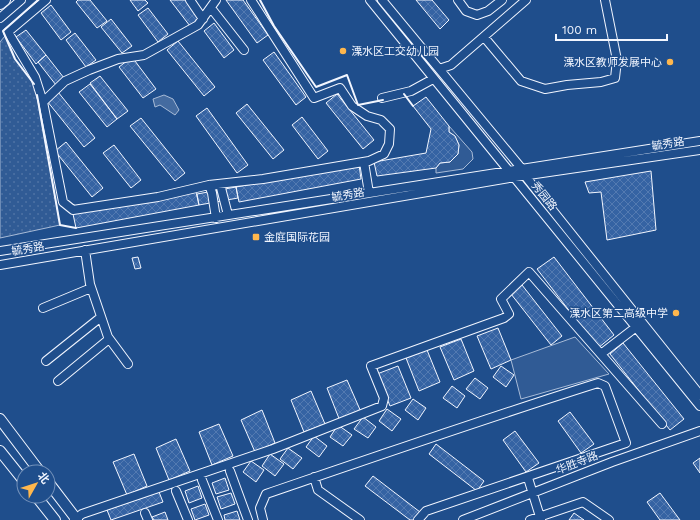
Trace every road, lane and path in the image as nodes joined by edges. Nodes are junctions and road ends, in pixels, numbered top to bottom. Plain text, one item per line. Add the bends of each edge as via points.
1 (4, 0) edge
2 (21, 0) edge
3 (46, 0) edge
4 (190, 0) edge
5 (216, 0) edge
6 (251, 0) edge
7 (370, 0) edge
8 (382, 0) edge
9 (458, 0) edge
10 (502, 0) edge
11 (526, 0) edge
12 (605, 0) edge
13 (0, 4) edge
14 (211, 8) junction
15 (0, 18) edge
16 (203, 19) junction
17 (484, 37) junction
18 (244, 50) dead end
19 (439, 69) junction
20 (434, 79) junction
21 (382, 98) dead end
22 (43, 102) junction
23 (700, 141) edge
24 (700, 150) edge
25 (364, 162) junction
26 (508, 171) junction
27 (524, 173) junction
28 (515, 178) junction
29 (220, 184) junction
30 (209, 185) junction
31 (369, 193) junction
32 (228, 215) junction
33 (216, 218) junction
34 (85, 250) junction
35 (0, 251) edge
36 (0, 265) edge
37 (91, 288) junction
38 (43, 308) dead end
39 (101, 317) junction
40 (639, 324) junction
41 (109, 339) junction
42 (601, 354) junction
43 (46, 361) dead end
44 (128, 364) dead end
45 (58, 382) dead end
46 (700, 395) edge
47 (700, 406) edge
48 (0, 419) edge
49 (662, 424) dead end
50 (700, 431) edge
51 (0, 451) edge
52 (34, 464) edge
53 (16, 471) edge
54 (230, 471) dead end
55 (314, 477) junction
56 (528, 478) junction
57 (202, 480) dead end
58 (176, 491) dead end
59 (533, 492) junction
60 (56, 493) edge
61 (42, 504) edge
62 (540, 518) edge
63 (76, 519) edge
64 (55, 520) edge
65 (188, 520) edge
66 (218, 520) edge
67 (248, 520) edge
68 (263, 520) edge
69 (360, 520) edge
70 (418, 520) edge
71 (463, 520) edge
72 (530, 520) edge
73 (609, 520) edge

1 - 13 main road
2 - 15 street
3 - 22 street via 8,32 34,77
4 - 16 street
5 - 14 street
6 - 25 street via 314,98 340,88 352,106 367,116 381,120 390,129 389,144 384,154
7 - 20 street, 秀园路
8 - 19 street, 秀园路
9 - 10 street via 466,11 477,15 488,11
11 - 17 street
12 - 17 street via 617,60 616,78 545,89 521,82
14 - 16 street
14 - 18 street
16 - 22 street via 198,25 144,55 118,59 65,81
17 - 19 street via 451,65
19 - 27 street, 秀园路
20 - 21 street via 411,91
20 - 26 street, 秀园路
22 - 30 street via 63,202 73,210 152,198
23 - 27 street, 毓秀路
24 - 27 street, 毓秀路
25 - 29 street
25 - 31 street
26 - 27 street, 毓秀路
26 - 28 street, 秀园路
26 - 31 street, 毓秀路
27 - 28 street, 毓秀路
27 - 40 street, 秀园路
28 - 34 street, 毓秀路
28 - 40 street, 秀园路
29 - 30 street
29 - 32 street
30 - 33 street
31 - 32 street, 毓秀路
32 - 33 street, 毓秀路
33 - 35 street, 毓秀路
34 - 36 street, 毓秀路
34 - 37 street
37 - 38 street
37 - 39 street
39 - 41 street
39 - 43 street
40 - 42 street
40 - 46 street, 秀园路
40 - 47 street, 秀园路
41 - 44 street
41 - 45 street
42 - 49 street
42 - 63 street via 529,272 501,300 509,314 504,318 371,366 384,398 382,406 272,449 82,514
48 - 52 main road
50 - 59 street, 华胜寺路
51 - 53 main road
54 - 67 street
55 - 56 street via 437,434 591,385 598,383 605,386 626,443
55 - 68 street via 266,494 260,508
55 - 69 street via 318,490
56 - 59 street
56 - 70 street via 426,511
57 - 66 street
58 - 65 street
59 - 62 street
59 - 71 street, 华胜寺路
60 - 63 main road
61 - 64 main road
62 - 72 street
62 - 73 street via 583,502

